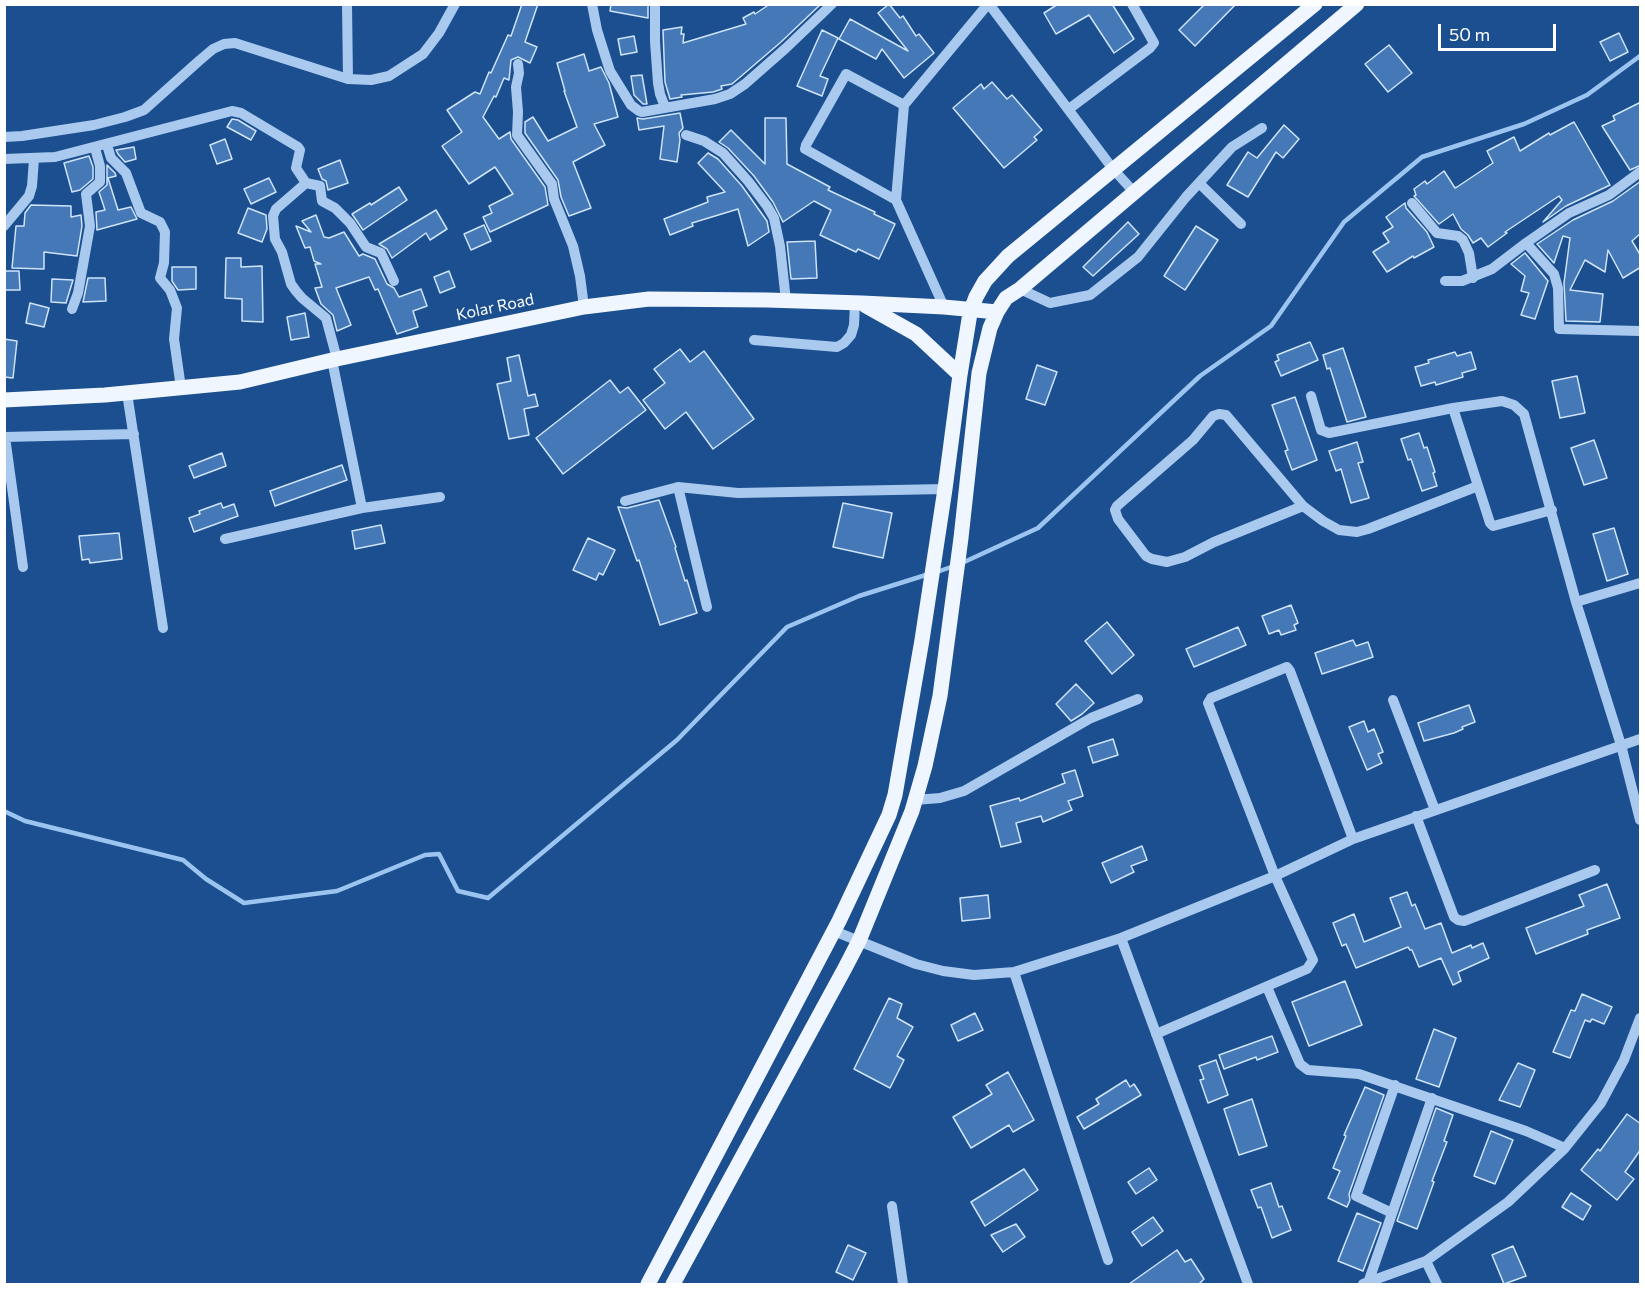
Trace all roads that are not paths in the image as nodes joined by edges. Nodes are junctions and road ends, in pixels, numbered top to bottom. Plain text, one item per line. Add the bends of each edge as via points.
1 (347, 4) edge
2 (455, 4) edge
3 (592, 4) edge
4 (655, 4) edge
5 (832, 4) edge
6 (989, 4) edge
7 (1132, 4) edge
8 (1315, 4) edge
9 (1357, 4) edge
10 (518, 64) dead end
11 (348, 79) junction
12 (904, 105) junction
13 (665, 106) junction
14 (1069, 109) junction
15 (1262, 128) dead end
16 (686, 135) dead end
17 (4, 137) edge
18 (107, 144) junction
19 (95, 148) junction
20 (4, 159) edge
21 (34, 159) junction
22 (1113, 169) junction
23 (1641, 172) edge
24 (306, 183) junction
25 (1199, 183) junction
26 (1134, 192) junction
27 (896, 200) junction
28 (1412, 203) dead end
29 (1241, 224) dead end
30 (4, 226) edge
31 (1526, 243) junction
32 (1473, 278) junction
33 (394, 281) dead end
34 (1445, 281) dead end
35 (1020, 289) junction
36 (786, 301) junction
37 (859, 303) junction
38 (584, 307) junction
39 (944, 307) junction
40 (72, 309) dead end
41 (972, 309) junction
42 (997, 312) junction
43 (1641, 331) edge
44 (754, 340) dead end
45 (334, 360) junction
46 (960, 375) junction
47 (181, 388) junction
48 (127, 393) junction
49 (1311, 396) dead end
50 (4, 400) edge
51 (1453, 408) junction
52 (134, 434) junction
53 (5, 437) edge
54 (1478, 486) junction
55 (678, 487) junction
56 (945, 489) junction
57 (440, 497) dead end
58 (625, 501) dead end
59 (1302, 506) junction
60 (362, 508) junction
61 (1552, 510) junction
62 (225, 539) dead end
63 (23, 567) dead end
64 (1641, 583) edge
65 (1576, 602) junction
66 (707, 607) dead end
67 (163, 628) dead end
68 (1138, 699) dead end
69 (1393, 699) dead end
70 (1641, 739) edge
71 (1621, 745) junction
72 (915, 800) junction
73 (1435, 810) junction
74 (1416, 816) junction
75 (1641, 820) edge
76 (1353, 838) junction
77 (1595, 870) dead end
78 (1275, 876) junction
79 (834, 931) junction
80 (1121, 938) junction
81 (859, 941) junction
82 (1014, 972) junction
83 (1267, 987) junction
84 (1641, 1018) edge
85 (1156, 1034) junction
86 (1395, 1085) junction
87 (1432, 1098) junction
88 (1565, 1148) junction
89 (892, 1206) dead end
90 (1392, 1213) junction
91 (1108, 1260) dead end
92 (1426, 1261) junction
93 (648, 1284) edge
94 (673, 1284) edge
95 (903, 1284) edge
96 (1248, 1284) edge
97 (1366, 1284) edge
98 (1437, 1284) edge

1 - 11 street
2 - 11 street via 434,40 408,65 389,76
3 - 13 street via 610,71 624,96 639,111
4 - 13 street via 658,83
5 - 13 street via 730,94
6 - 12 street
6 - 14 street
7 - 14 street via 1154,43
8 - 22 main road
9 - 26 main road
10 - 38 street via 517,135 552,184 573,246
11 - 17 street via 235,43 224,44 213,49 144,110 94,125
12 - 27 street
12 - 27 street via 846,74 805,149
14 - 22 street
15 - 25 street via 1232,147
16 - 36 street via 723,153 774,218
18 - 19 street
18 - 24 street via 232,111 298,147 296,168
18 - 47 street via 111,158 126,173 141,213 159,222 165,232 160,278 177,308 174,339
19 - 21 street
19 - 40 street via 100,182 86,194 90,226
20 - 21 street
21 - 30 street via 29,196
22 - 26 street
22 - 41 main road via 1008,256 985,281
23 - 31 street
24 - 33 street via 320,186 322,201 350,223 366,247 381,253
24 - 45 street via 276,209 275,239 291,284 326,318
25 - 29 street
25 - 35 street via 1138,257 1090,295 1050,303
26 - 35 main road
27 - 39 street
28 - 32 street via 1437,233 1463,240
31 - 32 street via 1492,270
31 - 43 street via 1554,274 1559,329
32 - 34 street
35 - 42 main road via 1006,298
36 - 37 main road, Kolar Road
36 - 38 main road, Kolar Road via 649,299
37 - 39 main road, Kolar Road
37 - 44 street via 851,335 837,347
37 - 46 main road via 916,334
38 - 45 main road, Kolar Road
39 - 41 main road, Kolar Road
41 - 42 main road, Kolar Road
41 - 46 main road
42 - 72 main road via 979,373 940,696
45 - 47 main road, Kolar Road via 240,382
45 - 60 street
46 - 56 main road
47 - 48 main road, Kolar Road
48 - 50 main road, Kolar Road
48 - 52 street
49 - 51 street via 1324,432
51 - 54 street
51 - 61 street via 1502,401 1524,414
52 - 53 street
52 - 67 street
53 - 63 street
54 - 59 street via 1357,532 1339,530
54 - 61 street via 1493,526
55 - 56 street via 738,493
55 - 58 street
55 - 66 street
56 - 79 main road via 895,795 876,845
57 - 60 street
59 - 59 street via 1226,415 1219,414 1115,510 1146,556 1167,562
60 - 62 street
61 - 65 street
64 - 65 street
65 - 71 street
68 - 72 street via 1091,718 964,791
69 - 73 street
70 - 71 street
71 - 73 street
71 - 75 street
72 - 81 main road
73 - 74 street
74 - 76 street
74 - 77 street via 1458,920
76 - 78 street
76 - 78 street via 1287,667 1211,698 1208,703
78 - 80 street
78 - 83 street via 1312,960 1307,969
79 - 81 street
79 - 93 main road
80 - 82 street
80 - 85 street
81 - 82 street via 943,971 974,975
81 - 94 main road
82 - 91 street
83 - 85 street
83 - 86 street via 1300,1064 1308,1070 1359,1074
84 - 88 street via 1601,1103
85 - 96 street
86 - 87 street
86 - 90 street via 1356,1197
87 - 88 street
87 - 90 street
88 - 92 street via 1508,1202
89 - 95 street
90 - 97 street
92 - 97 street
92 - 98 street

